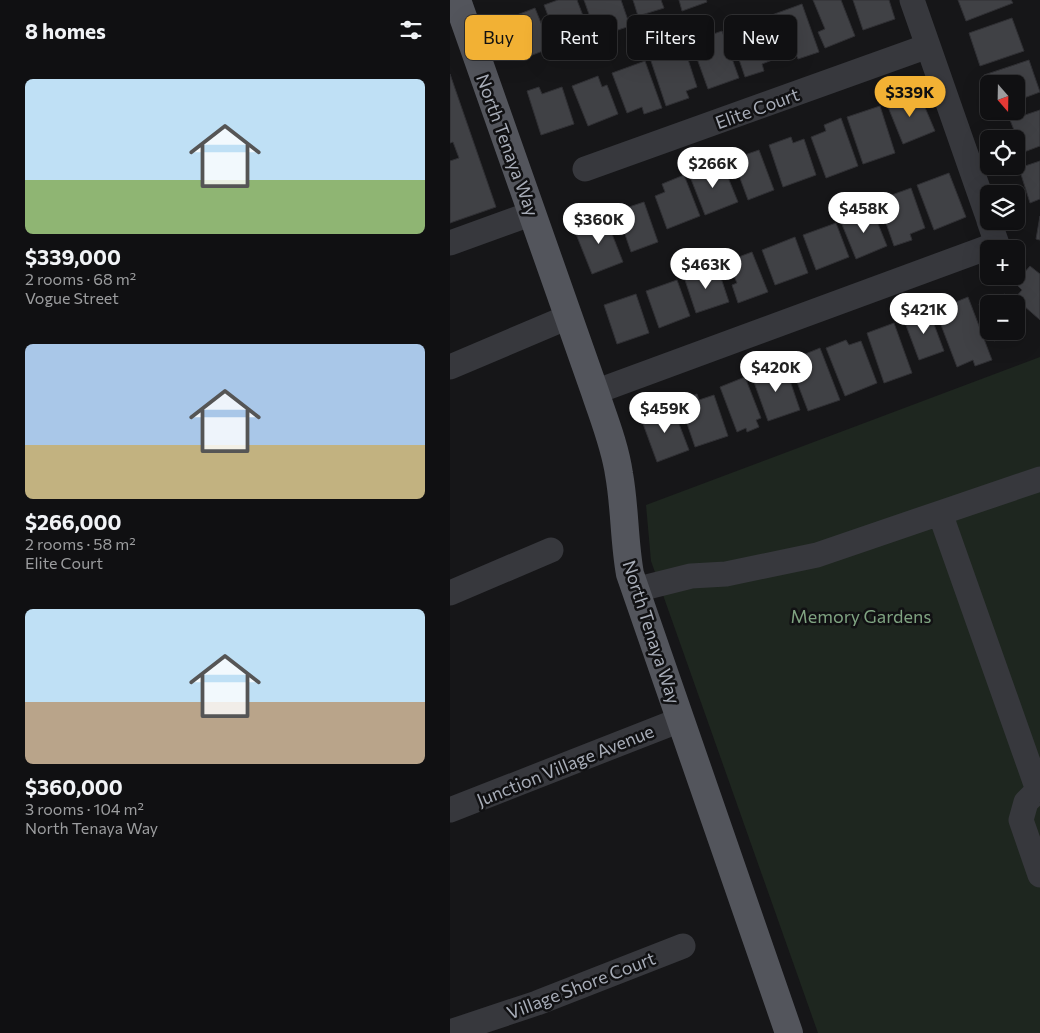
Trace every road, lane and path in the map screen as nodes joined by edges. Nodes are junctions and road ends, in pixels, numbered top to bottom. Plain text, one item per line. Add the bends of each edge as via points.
1 (456, 0) edge
2 (912, 0) edge
3 (928, 46) junction
4 (585, 169) dead end
5 (980, 194) edge
6 (533, 213) junction
7 (987, 230) edge
8 (450, 243) edge
9 (568, 317) junction
10 (450, 367) edge
11 (595, 392) junction
12 (1040, 479) edge
13 (940, 513) junction
14 (551, 550) dead end
15 (635, 590) junction
16 (450, 593) edge
17 (680, 720) junction
18 (1039, 790) edge
19 (450, 810) edge
20 (1040, 875) edge
21 (682, 946) dead end
22 (450, 1032) edge
23 (789, 1033) edge

1 - 6 main road, North Tenaya Way
2 - 3 street
3 - 4 street, Elite Court
3 - 5 street
6 - 8 street
6 - 9 main road, North Tenaya Way
7 - 11 street
9 - 10 street
9 - 11 main road, North Tenaya Way
11 - 15 main road, North Tenaya Way via 615,453 627,555
12 - 13 street
13 - 15 street via 817,554 726,574 691,576
13 - 18 street
14 - 16 street
15 - 17 main road, North Tenaya Way
17 - 19 street, Junction Village Avenue
17 - 23 main road, North Tenaya Way
18 - 20 street via 1026,802 1021,820
21 - 22 street, Village Shore Court via 537,1003

